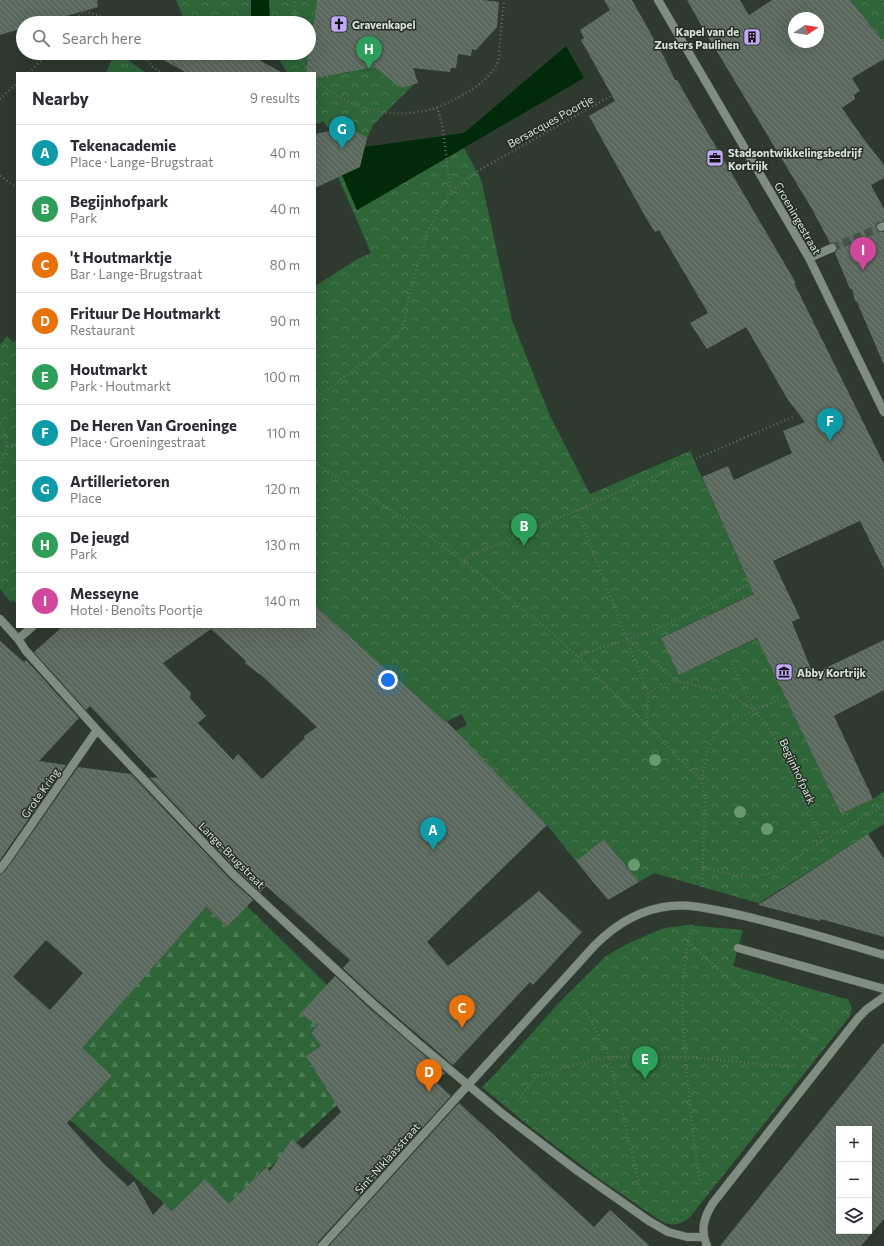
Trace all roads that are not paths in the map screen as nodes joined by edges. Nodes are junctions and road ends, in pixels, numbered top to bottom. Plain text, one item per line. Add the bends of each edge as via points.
1 (658, 0) edge
2 (832, 248) tunnel mouth
3 (808, 258) junction
4 (884, 412) edge
5 (0, 619) edge
6 (31, 628) edge
7 (18, 639) junction
8 (97, 730) junction
9 (0, 868) edge
10 (738, 948) dead end
11 (884, 955) edge
12 (884, 989) edge
13 (884, 997) edge
14 (468, 1085) junction
15 (704, 1237) junction
16 (322, 1246) edge
17 (707, 1246) edge

1 - 3 street, Groeningestraat
2 - 3 street
3 - 4 street, Groeningestraat
5 - 7 street, Lange-Brugstraat
6 - 7 street
7 - 8 street, Lange-Brugstraat
8 - 9 street, Grote Kring
8 - 14 street, Lange-Brugstraat via 233,874 371,1002
10 - 12 street
11 - 14 street, Sint-Niklaasstraat via 756,918 697,906 670,906 642,913 605,935
13 - 15 street via 858,1018 712,1203 704,1220
14 - 15 street, Lange-Brugstraat via 575,1169 648,1221 668,1232 687,1237
14 - 16 street, Sint-Niklaasstraat
15 - 17 street

